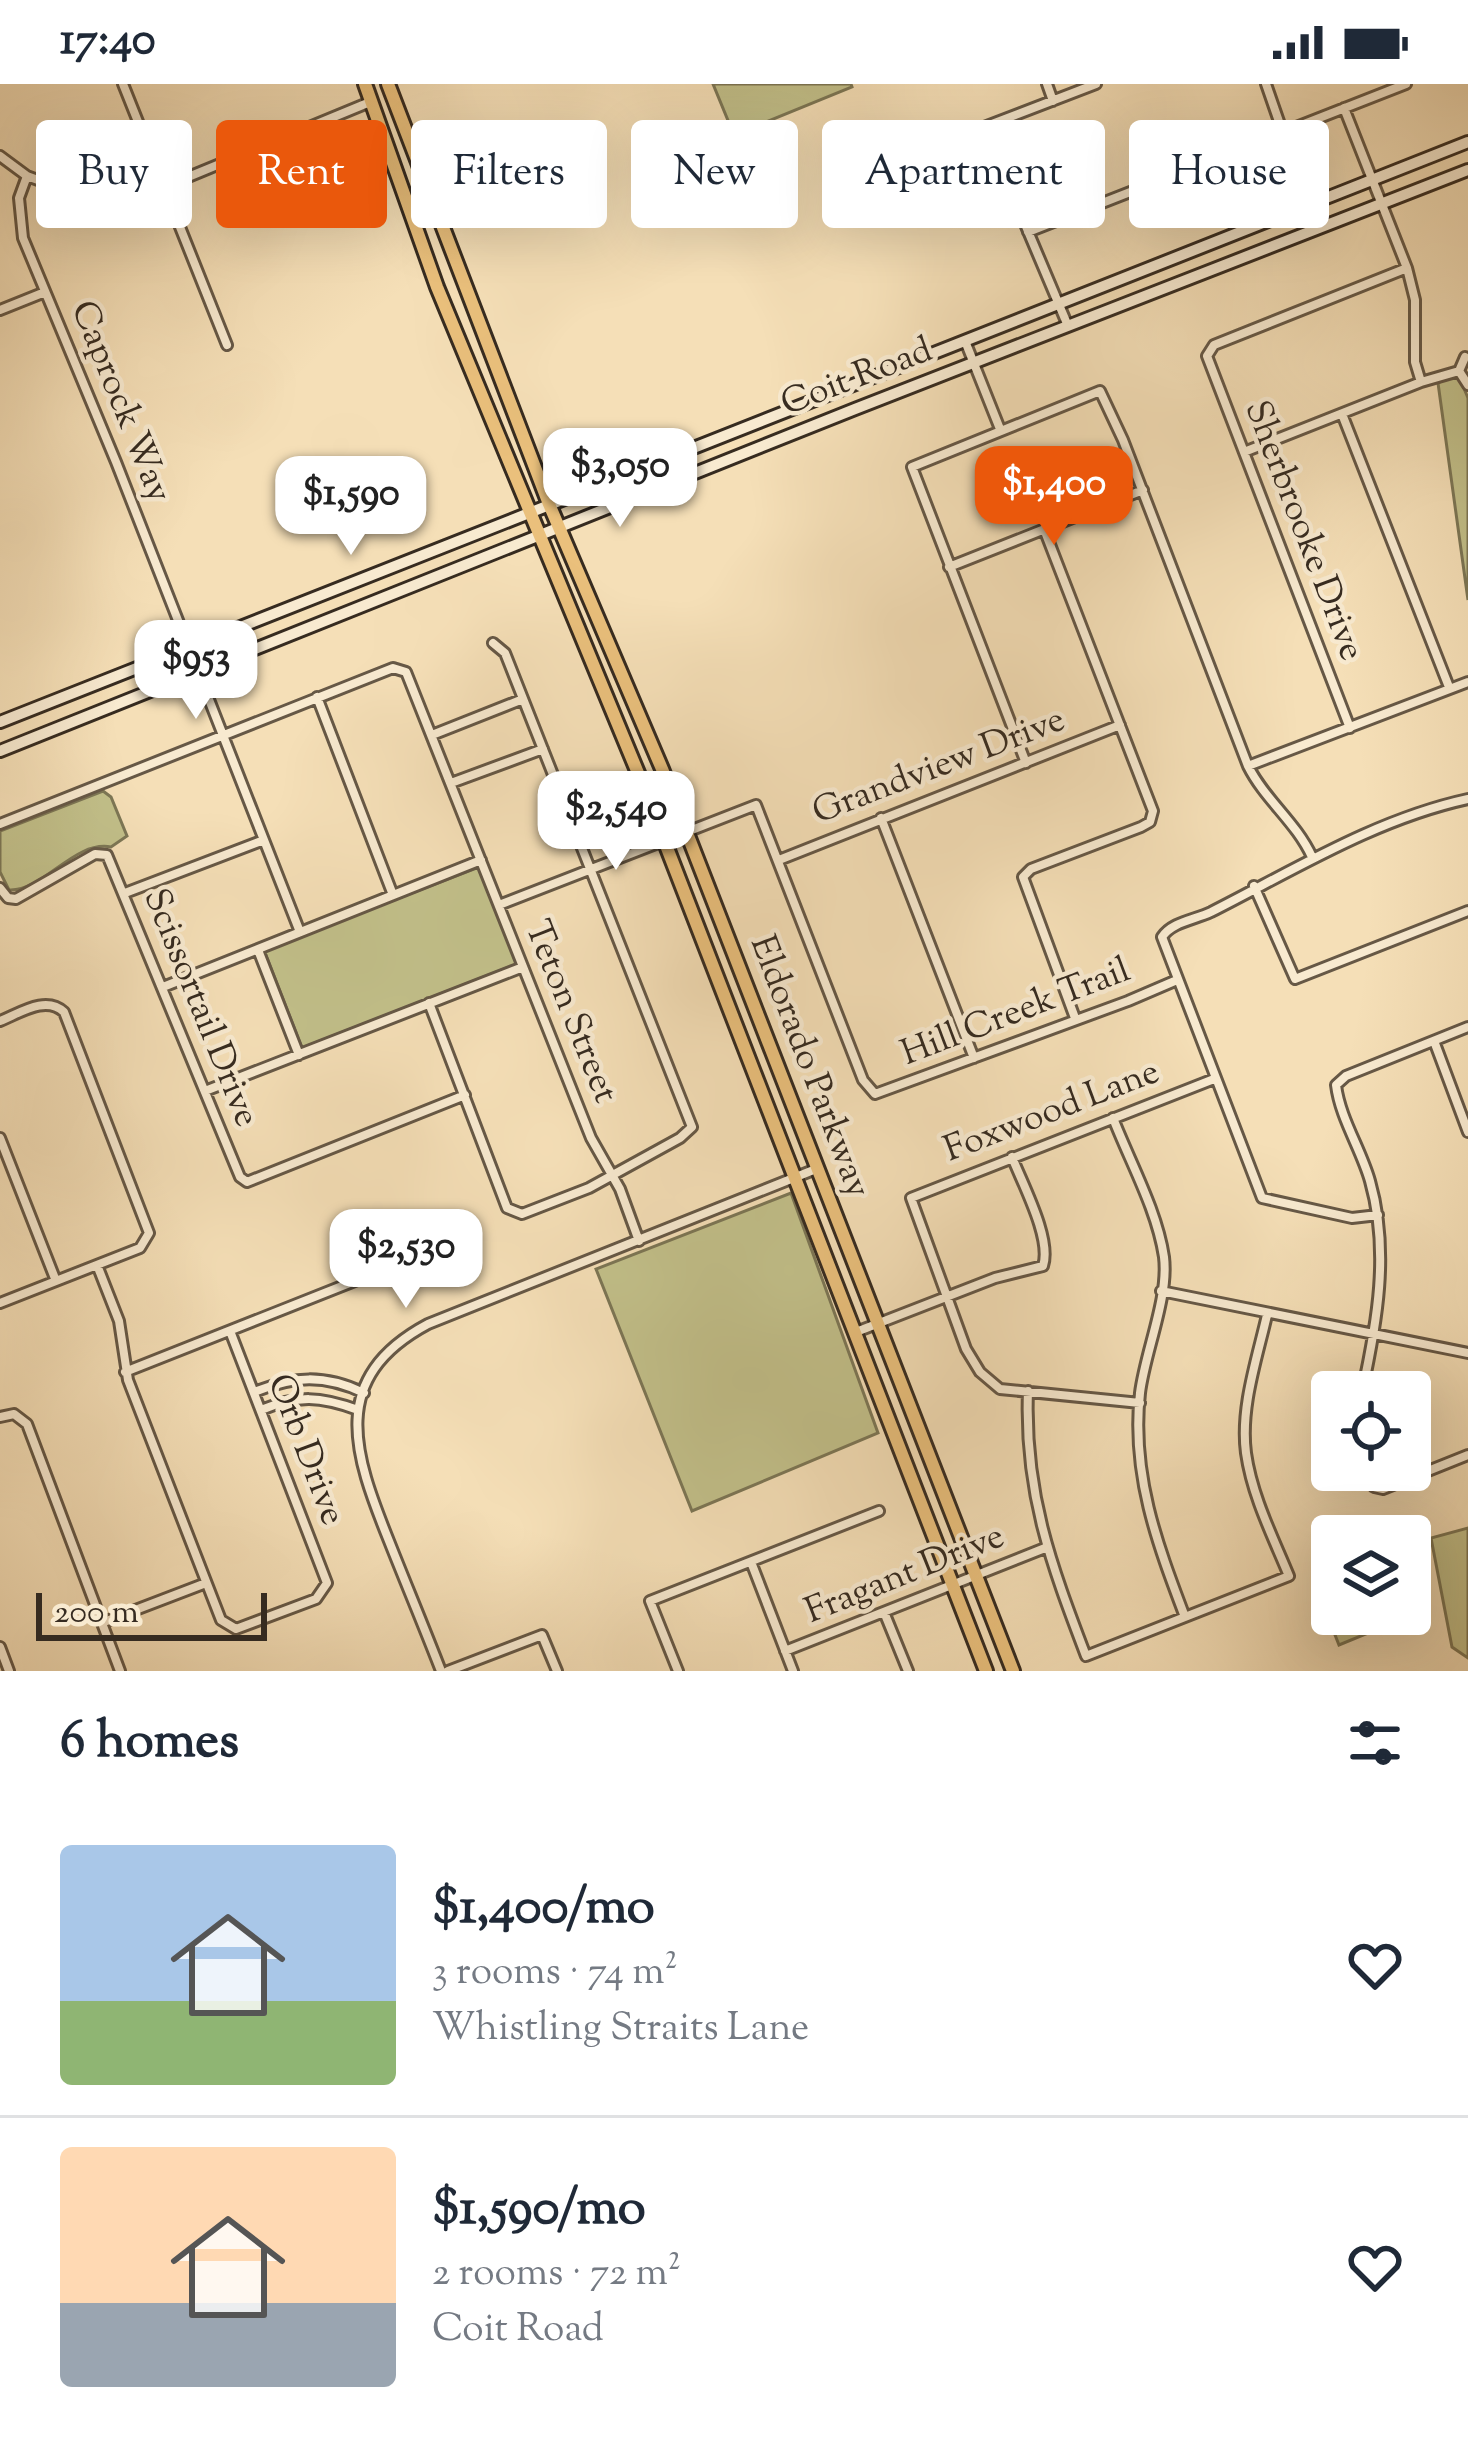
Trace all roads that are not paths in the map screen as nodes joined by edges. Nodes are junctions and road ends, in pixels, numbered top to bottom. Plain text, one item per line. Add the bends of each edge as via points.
1 (123, 84) edge
2 (365, 84) edge
3 (1046, 84) edge
4 (1096, 84) edge
5 (1266, 84) edge
6 (1406, 84) edge
7 (1386, 87) edge
8 (390, 89) edge
9 (1053, 100) junction
10 (372, 102) junction
11 (1344, 108) junction
12 (137, 120) edge
13 (1278, 120) edge
14 (1315, 120) edge
15 (1468, 142) edge
16 (0, 156) edge
17 (1468, 170) edge
18 (27, 176) junction
19 (192, 176) edge
20 (36, 179) edge
21 (1372, 179) junction
22 (1129, 193) edge
23 (1382, 205) junction
24 (180, 228) edge
25 (1028, 232) junction
26 (1407, 268) junction
27 (45, 292) junction
28 (1058, 304) junction
29 (0, 310) edge
30 (1068, 328) junction
31 (485, 338) junction
32 (965, 340) junction
33 (227, 345) dead end
34 (462, 346) junction
35 (1466, 357) edge
36 (975, 364) junction
37 (1459, 371) junction
38 (1421, 382) junction
39 (1468, 385) edge
40 (846, 387) junction
41 (855, 409) junction
42 (1342, 414) junction
43 (1000, 429) junction
44 (714, 438) junction
45 (1244, 452) junction
46 (723, 463) junction
47 (1143, 490) junction
48 (549, 504) junction
49 (530, 512) junction
50 (560, 529) junction
51 (1044, 529) junction
52 (539, 538) junction
53 (949, 567) junction
54 (493, 643) dead end
55 (189, 647) junction
56 (198, 671) junction
57 (1468, 682) edge
58 (1449, 687) junction
59 (628, 697) junction
60 (316, 698) junction
61 (523, 699) junction
62 (608, 705) junction
63 (1, 719) edge
64 (1120, 725) junction
65 (1349, 728) junction
66 (223, 734) junction
67 (432, 735) junction
68 (543, 748) junction
69 (0, 751) edge
70 (1025, 763) junction
71 (1249, 766) junction
72 (451, 783) junction
73 (1468, 799) edge
74 (881, 818) junction
75 (0, 824) edge
76 (687, 833) junction
77 (264, 840) junction
78 (665, 841) junction
79 (1312, 857) junction
80 (481, 860) junction
81 (779, 860) junction
82 (592, 870) junction
83 (1254, 886) junction
84 (0, 888) edge
85 (125, 893) junction
86 (393, 896) junction
87 (499, 905) junction
88 (1468, 911) edge
89 (300, 932) junction
90 (257, 949) junction
91 (523, 967) junction
92 (1177, 980) junction
93 (163, 987) junction
94 (429, 1004) junction
95 (1075, 1018) junction
96 (0, 1021) edge
97 (1468, 1027) edge
98 (1434, 1041) junction
99 (299, 1054) junction
100 (974, 1058) junction
101 (1214, 1079) junction
102 (205, 1091) junction
103 (465, 1094) junction
104 (1113, 1118) junction
105 (1468, 1132) edge
106 (0, 1138) edge
107 (1012, 1157) junction
108 (816, 1169) junction
109 (612, 1175) junction
110 (795, 1179) junction
111 (1378, 1215) junction
112 (639, 1240) junction
113 (400, 1251) dead end
114 (97, 1265) junction
115 (56, 1281) junction
116 (1160, 1291) junction
117 (947, 1298) junction
118 (0, 1303) edge
119 (1267, 1315) junction
120 (876, 1324) junction
121 (230, 1331) junction
122 (855, 1333) junction
123 (1375, 1335) junction
124 (1468, 1353) edge
125 (1367, 1371) edge
126 (125, 1372) junction
127 (1028, 1391) junction
128 (254, 1392) junction
129 (364, 1393) junction
130 (1139, 1403) junction
131 (261, 1410) junction
132 (358, 1410) junction
133 (0, 1417) edge
134 (1468, 1455) edge
135 (1431, 1469) edge
136 (879, 1510) dead end
137 (1045, 1548) junction
138 (752, 1562) junction
139 (975, 1576) junction
140 (206, 1582) junction
141 (952, 1584) junction
142 (884, 1612) junction
143 (1185, 1617) junction
144 (104, 1622) junction
145 (0, 1647) edge
146 (785, 1651) junction
147 (10, 1671) edge
148 (120, 1671) edge
149 (445, 1671) edge
150 (556, 1671) edge
151 (678, 1671) edge
152 (793, 1671) edge
153 (908, 1671) edge
154 (986, 1671) edge
155 (1012, 1671) edge

1 - 12 street
2 - 10 main road, Eldorado Parkway
3 - 9 street
4 - 9 street
5 - 13 street
6 - 7 street
7 - 11 street
8 - 10 main road
8 - 31 main road, Eldorado Parkway
9 - 25 street via 984,127
10 - 19 street
10 - 34 main road, Eldorado Parkway
11 - 14 street
11 - 21 street
15 - 21 main road, Coit Road
16 - 18 street
17 - 23 main road, Coit Road
18 - 20 street
18 - 27 street, Caprock Way via 19,215
21 - 23 street
21 - 28 main road, Coit Road
22 - 25 street
23 - 26 street
23 - 30 main road, Coit Road
24 - 33 street
25 - 28 street
26 - 38 street
26 - 45 street, Sherbrooke Drive via 1214,345 1208,353
27 - 29 street
27 - 55 street, Caprock Way
28 - 30 street
28 - 32 main road, Coit Road
30 - 36 main road, Coit Road
31 - 34 main road
31 - 48 main road, Eldorado Parkway
32 - 36 street
32 - 40 main road, Coit Road
34 - 49 main road, Eldorado Parkway
35 - 37 street
36 - 41 main road, Coit Road
36 - 43 street
37 - 38 street
37 - 39 street
38 - 42 street
40 - 41 main road
40 - 44 main road, Coit Road
41 - 46 main road, Coit Road
42 - 45 street
42 - 58 street
43 - 47 street via 1100,391
43 - 53 street via 912,467
44 - 46 main road
44 - 48 main road, Coit Road
45 - 65 street, Sherbrooke Drive
46 - 50 main road, Coit Road
47 - 51 street
47 - 71 street
48 - 49 main road, Coit Road
48 - 50 main road, Eldorado Parkway
49 - 52 main road, Eldorado Parkway
49 - 55 main road, Coit Road
50 - 52 main road, Coit Road
50 - 59 main road, Eldorado Parkway
51 - 53 street
51 - 64 street
52 - 56 main road, Coit Road
52 - 62 main road, Eldorado Parkway
53 - 70 street
54 - 61 street
55 - 56 street, Caprock Way
55 - 63 main road, Coit Road
56 - 66 street, Caprock Way
56 - 69 main road, Coit Road
57 - 58 street
58 - 65 street
59 - 62 main road
59 - 76 main road, Eldorado Parkway
60 - 66 street
60 - 67 street, Teton Street via 401,668
60 - 86 street
61 - 67 street
61 - 68 street
62 - 78 main road, Eldorado Parkway
64 - 70 street, Grandview Drive
64 - 95 street via 1151,820 1023,877
65 - 71 street
66 - 75 street
66 - 77 street, Caprock Way
67 - 72 street, Teton Street
68 - 72 street
68 - 82 street
70 - 74 street, Grandview Drive
71 - 79 street
72 - 80 street, Teton Street
73 - 79 street
74 - 81 street, Grandview Drive
74 - 100 street
76 - 78 street
76 - 81 street via 756,806
76 - 108 main road, Eldorado Parkway
77 - 85 street
77 - 89 street, Caprock Way
78 - 82 street
78 - 110 main road, Eldorado Parkway
79 - 83 street
80 - 86 street
80 - 87 street, Teton Street
81 - 100 street, Hill Creek Trail via 873,1093
82 - 87 street
82 - 109 street via 692,1127
83 - 88 street via 1295,979
83 - 92 street via 1168,928 1162,937
84 - 85 street, Scissortail Drive via 16,899 103,853
85 - 93 street, Scissortail Drive
86 - 89 street
87 - 91 street, Teton Street
89 - 90 street
90 - 93 street
90 - 99 street
91 - 94 street
91 - 109 street, Teton Street
92 - 95 street, Hill Creek Trail
92 - 101 street
93 - 102 street, Scissortail Drive
94 - 99 street
94 - 103 street
95 - 100 street, Hill Creek Trail
96 - 114 street via 46,1004 65,1014 149,1230 140,1248
97 - 98 street
98 - 105 street
98 - 111 street via 1337,1083
99 - 102 street
101 - 104 street, Foxwood Lane
101 - 111 street via 1264,1200 1352,1218
102 - 103 street, Scissortail Drive via 247,1182
103 - 109 street via 514,1213
104 - 107 street, Foxwood Lane
104 - 116 street via 1163,1253
106 - 115 street
107 - 117 street, Foxwood Lane via 911,1198
107 - 117 street via 1045,1265
108 - 110 street
108 - 120 main road, Eldorado Parkway
109 - 112 street, Teton Street
110 - 112 street
110 - 122 main road, Eldorado Parkway
111 - 123 street
112 - 129 street via 407,1336 386,1353
113 - 121 street via 380,1271
114 - 115 street
114 - 126 street via 119,1321
115 - 118 street
116 - 119 street
116 - 130 street
117 - 120 street
117 - 127 street via 980,1372 1000,1389
119 - 123 street
119 - 143 street via 1246,1451 1289,1576
120 - 122 street
120 - 139 main road, Eldorado Parkway
121 - 126 street
121 - 128 street, Orb Drive
122 - 141 main road, Eldorado Parkway
123 - 124 street
123 - 125 street
126 - 140 street
127 - 130 street
127 - 137 street via 1029,1468
128 - 129 street via 313,1377
128 - 131 street, Orb Drive
129 - 132 street
130 - 143 street via 1140,1481
131 - 132 street via 303,1396
131 - 140 street, Orb Drive via 325,1590 230,1628
132 - 149 street via 362,1475
133 - 144 street via 18,1415 27,1424
134 - 135 street
136 - 138 street
137 - 139 street, Fragant Drive
137 - 143 street via 1086,1656
138 - 146 street
138 - 151 street via 650,1601
139 - 141 street, Fragant Drive
139 - 155 main road, Eldorado Parkway
140 - 144 street
141 - 142 street, Fragant Drive
141 - 154 main road, Eldorado Parkway
142 - 146 street, Fragant Drive
142 - 153 street
144 - 148 street
145 - 147 street
146 - 152 street
149 - 150 street via 542,1635

